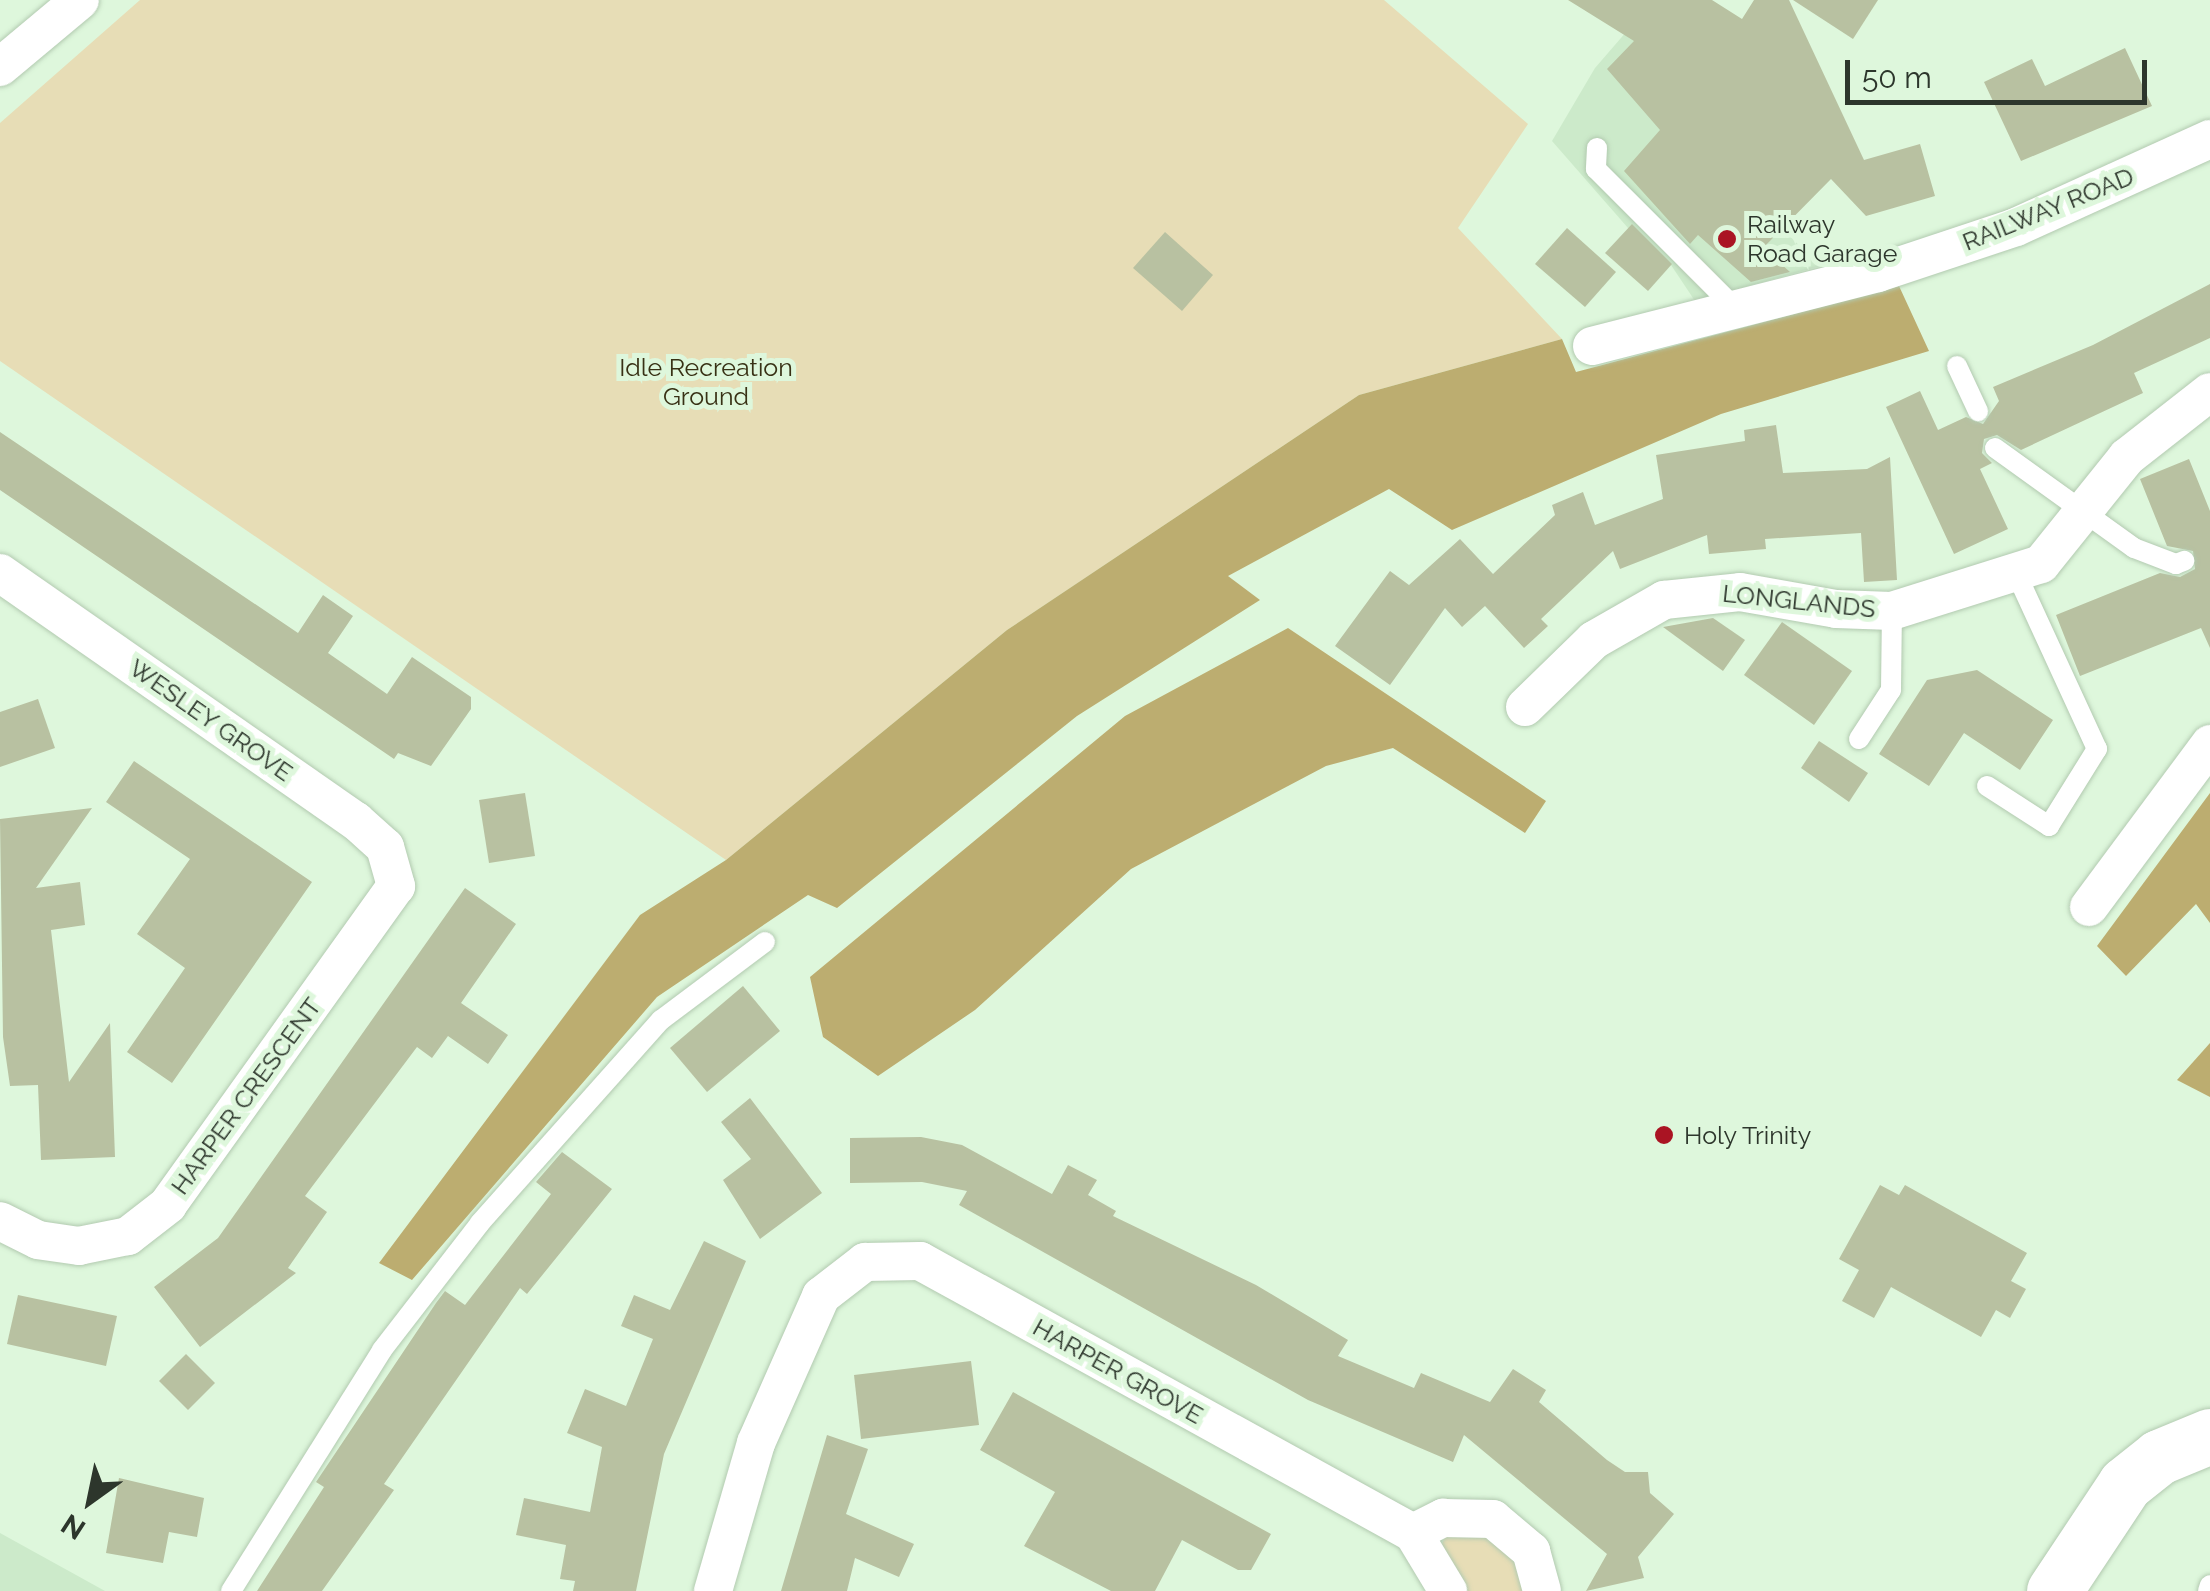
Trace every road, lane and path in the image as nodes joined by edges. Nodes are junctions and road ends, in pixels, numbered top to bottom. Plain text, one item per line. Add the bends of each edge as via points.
1 (80, 0) edge
2 (0, 67) edge
3 (2210, 140) edge
4 (1598, 148) dead end
5 (1734, 307) junction
6 (1592, 346) dead end
7 (1958, 366) dead end
8 (2210, 392) edge
9 (1978, 411) dead end
10 (1995, 448) dead end
11 (2084, 511) junction
12 (2184, 561) dead end
13 (0, 573) edge
14 (2016, 573) junction
15 (1892, 611) junction
16 (1526, 707) dead end
17 (1859, 740) dead end
18 (2210, 744) edge
19 (1987, 786) dead end
20 (396, 886) joint
21 (2089, 907) dead end
22 (765, 942) dead end
23 (0, 1221) edge
24 (2210, 1436) edge
25 (1413, 1533) junction
26 (230, 1591) edge
27 (713, 1591) edge
28 (1448, 1591) edge
29 (1542, 1591) edge
30 (2054, 1591) edge

1 - 2 street
3 - 5 street, RAILWAY ROAD via 2016,227 1878,273
4 - 5 lane via 1596,169
5 - 6 street, RAILWAY ROAD
7 - 9 lane
8 - 11 street, LONGLANDS via 2127,457
10 - 11 lane
11 - 12 lane via 2134,548
11 - 14 street, LONGLANDS via 2041,564
13 - 20 street, WESLEY GROVE via 356,821 385,848
14 - 15 street, LONGLANDS
14 - 19 lane via 2097,749 2049,826
15 - 16 street, LONGLANDS via 1740,592 1664,600 1594,640
15 - 17 lane via 1891,690
18 - 21 street
20 - 23 street, HARPER CRESCENT via 168,1205 128,1236 79,1246 38,1240
22 - 26 lane via 661,1020 515,1181 382,1350
24 - 30 street via 2160,1457 2125,1484
25 - 27 street, HARPER GROVE via 920,1261 865,1262 822,1296 756,1443
25 - 28 street
25 - 29 street via 1443,1518 1492,1519 1532,1551

